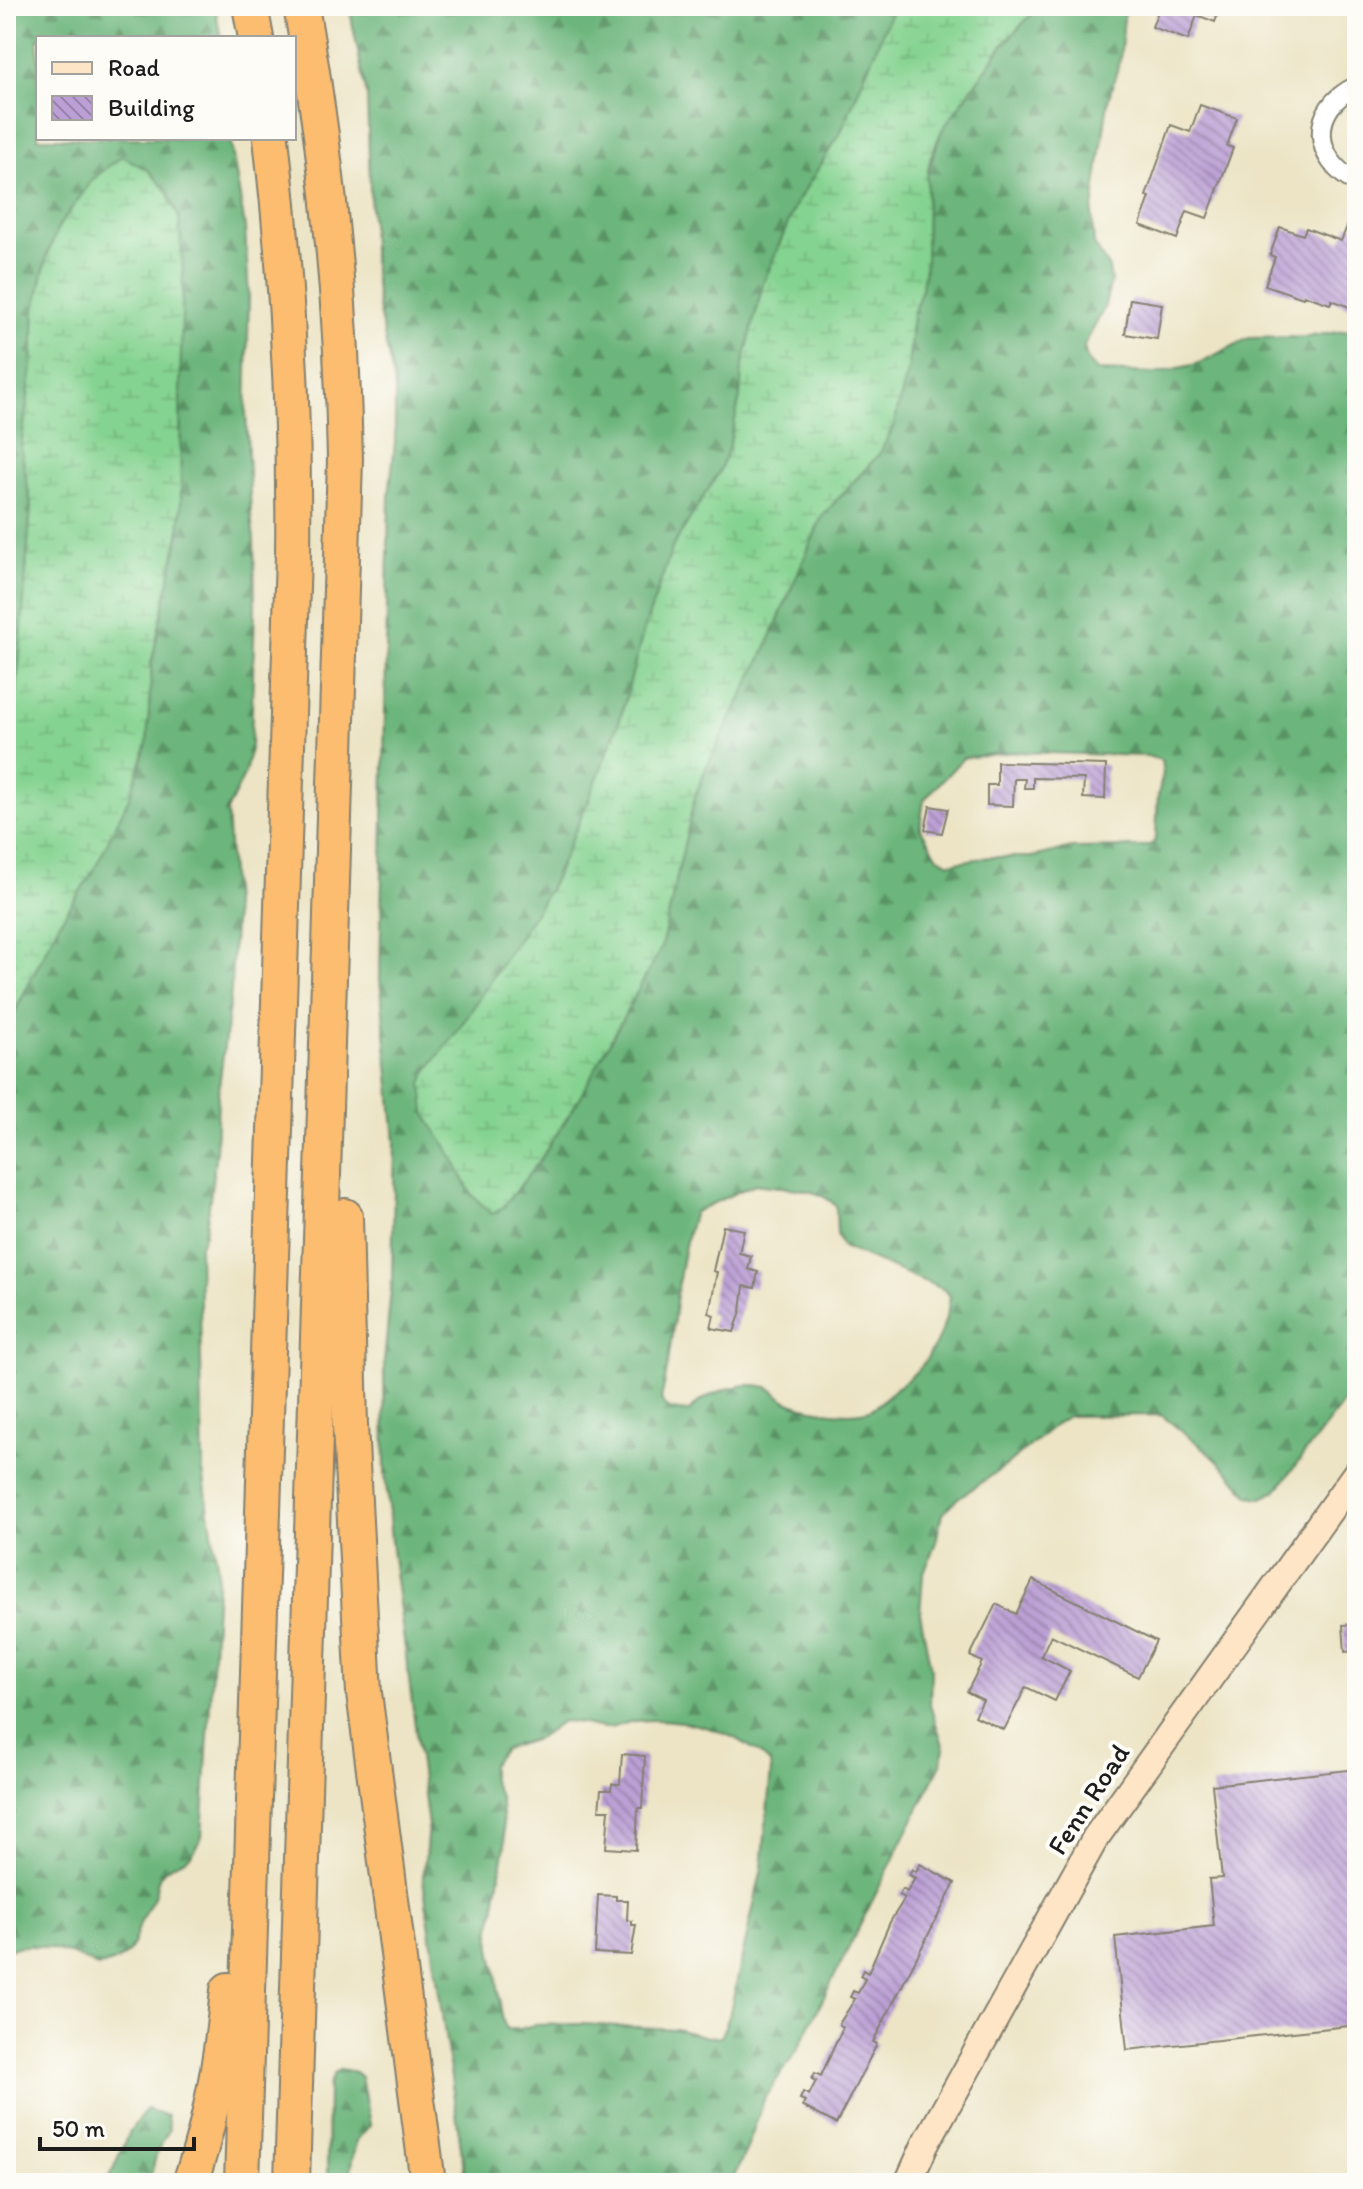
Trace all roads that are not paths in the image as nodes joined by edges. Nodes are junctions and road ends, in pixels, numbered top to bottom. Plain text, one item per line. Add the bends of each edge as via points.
1 (250, 6) edge
2 (301, 6) edge
3 (256, 36) edge
4 (1357, 86) edge
5 (271, 140) edge
6 (1357, 183) edge
7 (333, 890) junction
8 (1357, 1472) edge
9 (253, 1828) junction
10 (190, 2183) edge
11 (242, 2183) edge
12 (292, 2183) edge
13 (428, 2183) edge
14 (908, 2183) edge

1 - 3 highway
2 - 7 highway via 325,165 344,402
4 - 6 street via 1335,100 1322,129 1330,162
5 - 9 highway via 290,348 294,487
7 - 12 highway
7 - 13 highway via 347,1009 345,1256 359,1633
8 - 14 street, Fenn Road via 1096,1837
9 - 10 highway via 233,1931 219,2066
9 - 11 highway

